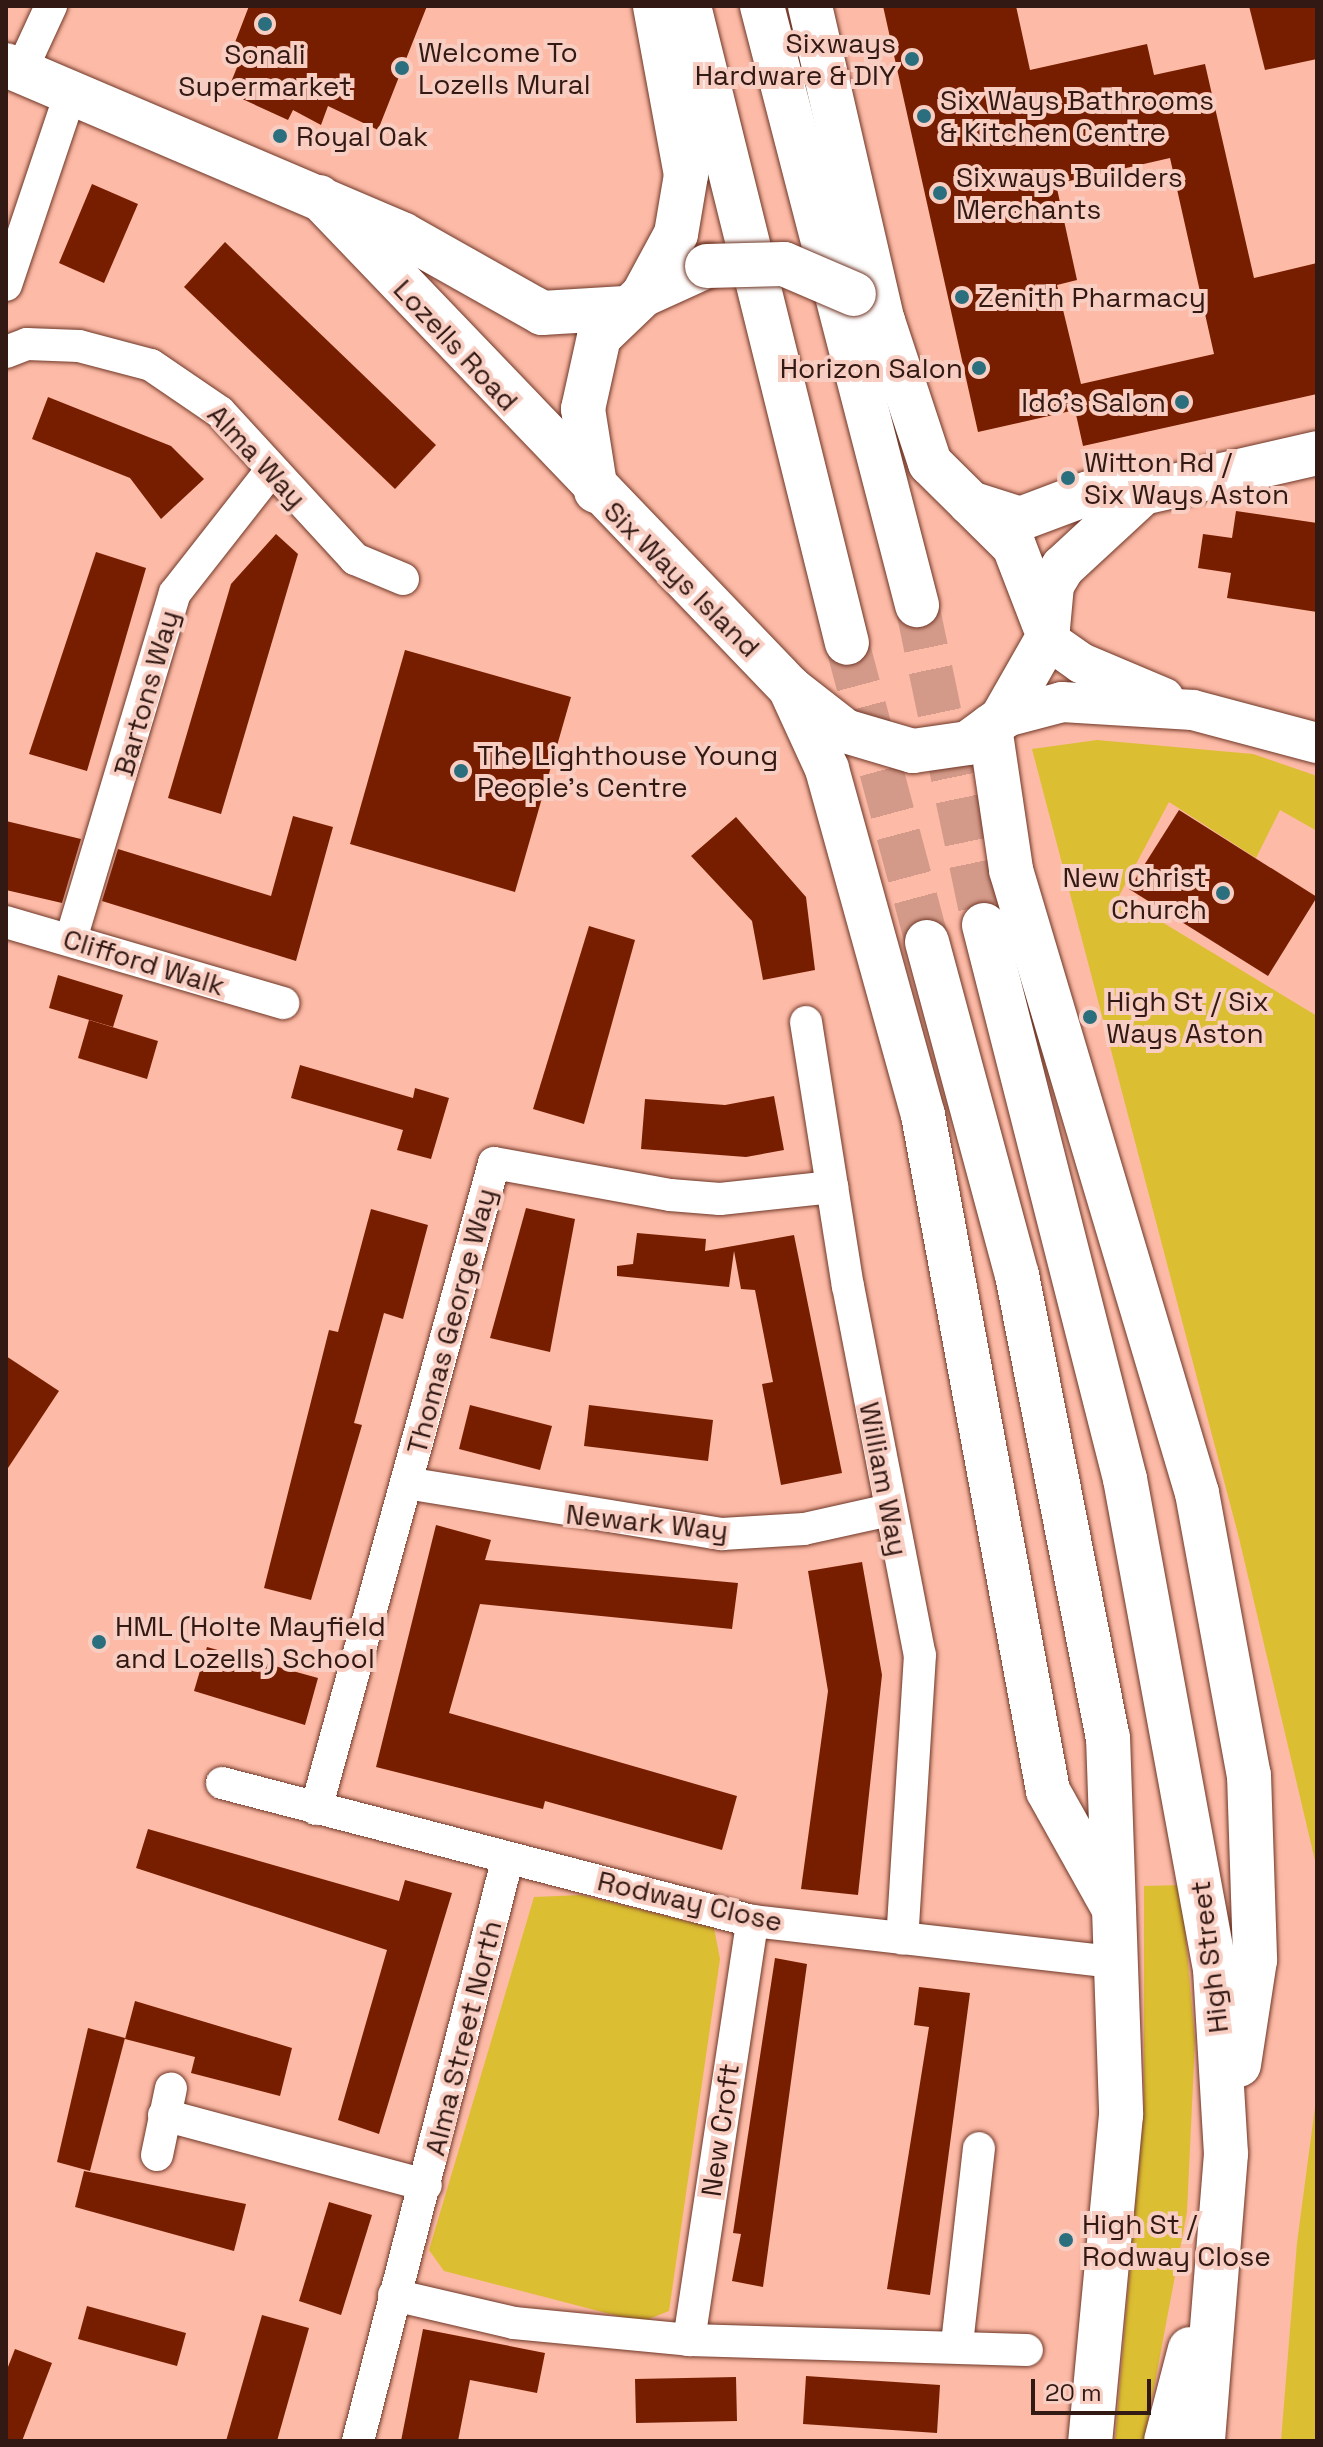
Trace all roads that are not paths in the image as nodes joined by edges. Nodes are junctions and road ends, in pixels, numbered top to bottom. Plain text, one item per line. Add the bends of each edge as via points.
1 (51, 6) edge
2 (655, 6) edge
3 (689, 6) edge
4 (762, 6) edge
5 (810, 6) edge
6 (13, 68) edge
7 (71, 92) junction
8 (319, 197) junction
9 (6, 285) edge
10 (634, 301) junction
11 (869, 308) junction
12 (6, 352) edge
13 (1317, 453) edge
14 (270, 472) junction
15 (596, 491) junction
16 (1143, 493) junction
17 (960, 500) junction
18 (403, 579) dead end
19 (917, 605) tunnel mouth
20 (1046, 634) junction
21 (847, 643) tunnel mouth
22 (790, 688) junction
23 (1193, 710) junction
24 (996, 723) junction
25 (1317, 743) edge
26 (6, 922) edge
27 (984, 925) tunnel mouth
28 (71, 939) junction
29 (927, 942) tunnel mouth
30 (283, 1003) dead end
31 (806, 1022) dead end
32 (832, 1187) junction
33 (406, 1483) junction
34 (889, 1510) junction
35 (222, 1783) dead end
36 (316, 1809) junction
37 (507, 1861) junction
38 (1119, 1918) junction
39 (752, 1921) junction
40 (902, 1938) junction
41 (1118, 1963) junction
42 (979, 2148) dead end
43 (1226, 2154) junction
44 (157, 2155) dead end
45 (426, 2185) junction
46 (1214, 2265) junction
47 (394, 2295) junction
48 (689, 2340) junction
49 (957, 2344) junction
50 (1027, 2350) dead end
51 (1208, 2431) edge
52 (358, 2441) edge
53 (1090, 2441) edge
54 (1166, 2441) edge

1 - 6 street
2 - 10 main road via 686,175 676,234
3 - 21 main road
4 - 19 main road
5 - 11 main road
6 - 7 main road, Lozells Road
7 - 8 main road, Lozells Road
7 - 9 street
8 - 10 main road, Lozells Road via 402,234 542,313
8 - 15 main road, Lozells Road
10 - 11 main road, Six Ways Island, bridge via 707,266 784,264
10 - 15 main road, Six Ways Island via 599,337 583,409
11 - 17 main road via 930,463
12 - 14 street, Alma Way via 27,344 79,346 151,365 220,412
13 - 16 main road
14 - 18 street, Alma Way via 355,559
14 - 28 street, Bartons Way via 175,593
15 - 22 main road, Six Ways Island
16 - 17 main road via 1089,493 1020,519
16 - 20 main road via 1063,567 1052,585
17 - 20 main road via 1014,546
20 - 23 street via 1081,663
20 - 24 main road
22 - 24 main road, Six Ways Island via 845,731 913,751 954,748
22 - 38 main road via 827,769 923,1115 1048,1791
23 - 24 street via 1062,702
23 - 25 street
24 - 43 main road via 1011,870 1197,1493 1249,1775 1255,1960
26 - 28 street, Clifford Walk
27 - 43 main road, High Street via 1125,1479 1215,1969
28 - 30 street, Clifford Walk
29 - 38 main road via 1017,1275 1099,1690
31 - 32 street, William Way
32 - 33 street, Thomas George Way via 720,1199 494,1163
32 - 34 street, William Way
33 - 34 street, Newark Way via 722,1534 804,1529
33 - 36 street, Thomas George Way
34 - 40 street, William Way via 920,1655
35 - 36 street, Rodway Close
36 - 37 street, Rodway Close
37 - 39 street, Rodway Close
37 - 45 street, Alma Street North
38 - 41 main road
39 - 40 street, Rodway Close
39 - 48 street, New Croft
40 - 41 street, Rodway Close
41 - 53 main road via 1121,2115
42 - 49 street
43 - 46 main road, High Street
44 - 45 street, Alma Street North via 168,2102
45 - 47 street
46 - 51 main road, High Street
46 - 54 main road
47 - 48 street via 514,2323
47 - 52 street
48 - 49 street
49 - 50 street

